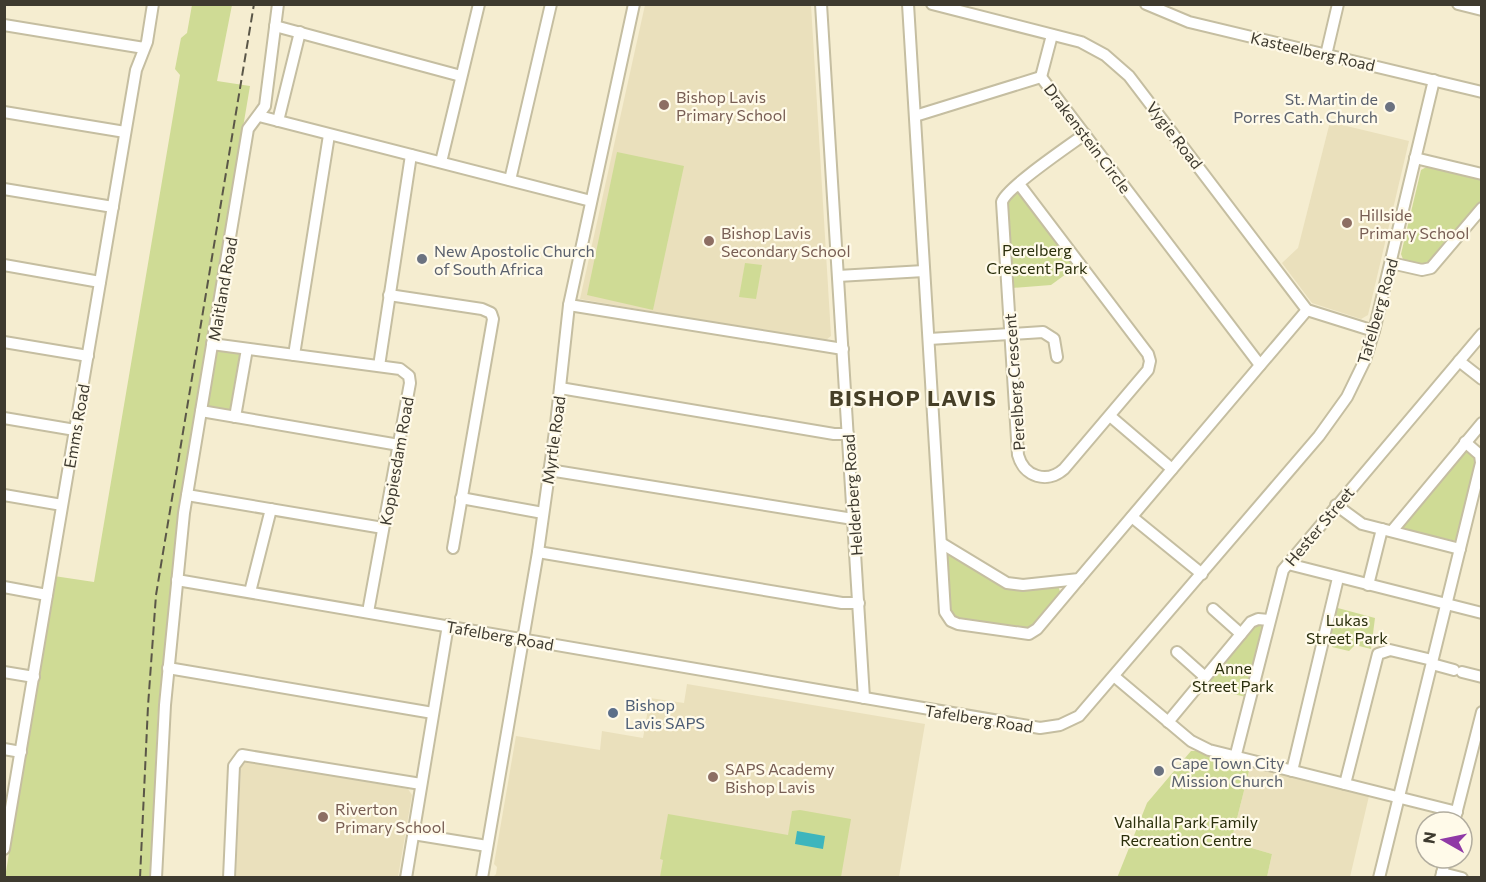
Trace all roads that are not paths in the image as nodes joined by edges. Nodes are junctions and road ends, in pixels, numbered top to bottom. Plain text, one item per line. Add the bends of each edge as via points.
1 (153, 4) edge
2 (278, 4) edge
3 (479, 4) edge
4 (551, 4) edge
5 (634, 4) edge
6 (821, 4) edge
7 (908, 4) edge
8 (932, 4) edge
9 (1146, 4) edge
10 (1338, 4) edge
11 (1458, 4) edge
12 (1482, 10) edge
13 (4, 25) edge
14 (275, 26) junction
15 (300, 32) junction
16 (1052, 35) junction
17 (144, 48) junction
18 (1326, 55) junction
19 (461, 76) junction
20 (1041, 77) junction
21 (1434, 80) junction
22 (1482, 92) edge
23 (4, 112) edge
24 (259, 116) junction
25 (915, 116) junction
26 (278, 121) junction
27 (125, 132) junction
28 (1085, 134) junction
29 (328, 135) junction
30 (411, 155) junction
31 (1415, 158) junction
32 (441, 162) junction
33 (1482, 174) edge
34 (510, 180) junction
35 (1019, 184) junction
36 (4, 189) edge
37 (591, 201) junction
38 (113, 207) junction
39 (1482, 208) edge
40 (1391, 263) junction
41 (4, 265) edge
42 (924, 271) junction
43 (838, 276) junction
44 (100, 282) junction
45 (389, 295) junction
46 (569, 305) junction
47 (1307, 310) junction
48 (1374, 331) junction
49 (1482, 334) edge
50 (1010, 335) junction
51 (928, 339) junction
52 (4, 342) edge
53 (212, 344) junction
54 (247, 349) junction
55 (843, 349) junction
56 (294, 355) junction
57 (88, 356) junction
58 (1057, 357) dead end
59 (1459, 361) junction
60 (1260, 365) junction
61 (379, 366) junction
62 (1482, 379) edge
63 (560, 388) junction
64 (201, 411) junction
65 (1110, 416) junction
66 (235, 417) junction
67 (4, 418) edge
68 (1482, 423) edge
69 (75, 430) junction
70 (848, 434) junction
71 (1465, 442) junction
72 (399, 445) junction
73 (1172, 469) junction
74 (549, 470) junction
75 (4, 495) edge
76 (187, 495) junction
77 (461, 498) junction
78 (63, 505) junction
79 (1336, 505) junction
80 (271, 509) junction
81 (543, 513) junction
82 (1132, 517) junction
83 (853, 519) junction
84 (383, 528) junction
85 (1387, 530) junction
86 (941, 543) junction
87 (453, 548) dead end
88 (1460, 549) junction
89 (538, 552) junction
90 (1288, 564) junction
91 (1202, 574) junction
92 (1338, 578) junction
93 (1079, 579) junction
94 (177, 580) junction
95 (1368, 585) junction
96 (4, 587) edge
97 (250, 592) junction
98 (47, 595) junction
99 (859, 603) junction
100 (1446, 604) junction
101 (1213, 609) dead end
102 (368, 612) junction
103 (1482, 613) edge
104 (1269, 620) junction
105 (448, 626) junction
106 (1242, 633) junction
107 (524, 639) junction
108 (1177, 652) dead end
109 (1432, 662) junction
110 (168, 668) junction
111 (4, 672) edge
112 (1482, 676) edge
113 (34, 677) junction
114 (1115, 677) junction
115 (1205, 677) junction
116 (864, 698) junction
117 (1482, 712) edge
118 (433, 713) junction
119 (1168, 722) junction
120 (4, 749) edge
121 (21, 752) junction
122 (1235, 758) junction
123 (1292, 771) junction
124 (421, 784) junction
125 (1345, 784) junction
126 (1399, 798) junction
127 (1435, 810) edge
128 (1458, 810) edge
129 (7, 824) edge
130 (413, 834) junction
131 (487, 846) junction
132 (4, 849) edge
133 (1441, 875) edge
134 (156, 878) edge
135 (229, 878) edge
136 (406, 878) edge
137 (482, 878) edge
138 (1379, 878) edge
139 (1462, 878) edge

1 - 17 street, Emms Road
2 - 14 street, Maitland Road
3 - 19 street
4 - 34 street
5 - 37 street, Myrtle Road
6 - 43 street, Helderberg Road
7 - 25 street
8 - 16 street, Vygie Road
9 - 18 street, Kasteelberg Road via 1188,22
10 - 18 street
11 - 12 street
13 - 17 street
14 - 15 street
14 - 24 street, Maitland Road via 265,106
15 - 19 street
15 - 26 street
16 - 20 street
16 - 47 street, Vygie Road via 1094,48 1129,76
17 - 27 street, Emms Road
18 - 21 street, Kasteelberg Road
19 - 32 street
20 - 25 street, Drakenstein Circle
20 - 28 street, Drakenstein Circle
21 - 22 street, Kasteelberg Road
21 - 31 street, Tafelberg Road
23 - 27 street
24 - 26 street
24 - 53 street, Maitland Road via 248,129
25 - 42 street
26 - 29 street
27 - 38 street, Emms Road
28 - 35 street
28 - 60 street, Drakenstein Circle
29 - 30 street
29 - 56 street
30 - 32 street
30 - 45 street
31 - 33 street
31 - 40 street, Tafelberg Road
32 - 34 street
34 - 37 street
35 - 50 street, Perelberg Crescent via 1002,201
35 - 65 street, Perelberg Crescent via 1150,358 1148,370
36 - 38 street
37 - 46 street, Myrtle Road
38 - 44 street, Emms Road
39 - 40 street via 1431,268 1422,270
40 - 48 street, Tafelberg Road
41 - 44 street
42 - 43 street
42 - 51 street
43 - 55 street, Helderberg Road
44 - 57 street, Emms Road
45 - 61 street
45 - 77 street via 491,313
46 - 55 street
46 - 63 street, Myrtle Road
47 - 48 street
47 - 60 street
48 - 91 street, Tafelberg Road via 1361,370 1336,412
49 - 59 street, Hester Street
50 - 51 street
50 - 58 street via 1046,333 1054,339
50 - 65 street, Perelberg Crescent via 1018,455 1026,470 1040,477 1060,473
51 - 86 street
52 - 57 street
53 - 54 street
53 - 64 street, Maitland Road
54 - 56 street
54 - 66 street
55 - 70 street, Helderberg Road
56 - 61 street
57 - 69 street, Emms Road
59 - 62 street
59 - 79 street, Hester Street
60 - 73 street
61 - 72 street, Koppiesdam Road via 402,370 410,379
63 - 70 street
63 - 74 street, Myrtle Road
64 - 66 street
64 - 76 street, Maitland Road
65 - 73 street
66 - 72 street
67 - 69 street
68 - 71 street
69 - 78 street, Emms Road
70 - 83 street, Helderberg Road
71 - 85 street
71 - 88 street via 1480,455 1481,463
72 - 84 street, Koppiesdam Road
73 - 82 street
74 - 81 street, Myrtle Road
74 - 83 street
75 - 78 street
76 - 80 street
76 - 94 street, Maitland Road
77 - 81 street
77 - 87 street
78 - 98 street, Emms Road
79 - 85 street via 1359,522
79 - 90 street, Hester Street
80 - 84 street
80 - 97 street
81 - 89 street, Myrtle Road
82 - 91 street
82 - 93 street
83 - 99 street, Helderberg Road
84 - 102 street, Koppiesdam Road
85 - 88 street
85 - 95 street
86 - 93 street via 1007,583
86 - 93 street via 945,612 958,624 1029,634
88 - 100 street
89 - 99 street
89 - 107 street, Myrtle Road
90 - 92 street
90 - 104 street, Hester Street via 1281,575
91 - 114 street, Tafelberg Road
92 - 95 street
92 - 123 street
94 - 97 street, Tafelberg Road
94 - 110 street, Maitland Road
95 - 100 street
96 - 98 street
97 - 102 street, Tafelberg Road
98 - 113 street, Emms Road
99 - 116 street, Helderberg Road
100 - 103 street
100 - 109 street
101 - 106 street
102 - 105 street, Tafelberg Road
104 - 106 street via 1256,619
104 - 122 street, Hester Street
105 - 107 street, Tafelberg Road
105 - 118 street
106 - 115 street
107 - 116 street, Tafelberg Road
107 - 131 street, Myrtle Road
108 - 115 street
109 - 112 street
109 - 125 street via 1387,649 1378,654
109 - 126 street
110 - 118 street
110 - 134 street, Maitland Road
111 - 113 street
113 - 121 street, Emms Road
114 - 116 street, Tafelberg Road via 1079,716 1040,728
114 - 119 street
115 - 119 street
117 - 128 street
118 - 124 street
119 - 122 street via 1200,746
120 - 121 street
121 - 129 street, Emms Road
122 - 123 street
123 - 125 street
124 - 130 street
124 - 135 street via 242,755 234,766
125 - 126 street
126 - 127 street
126 - 138 street
129 - 132 street, Emms Road
130 - 131 street
130 - 136 street
131 - 137 street, Myrtle Road
133 - 139 street

